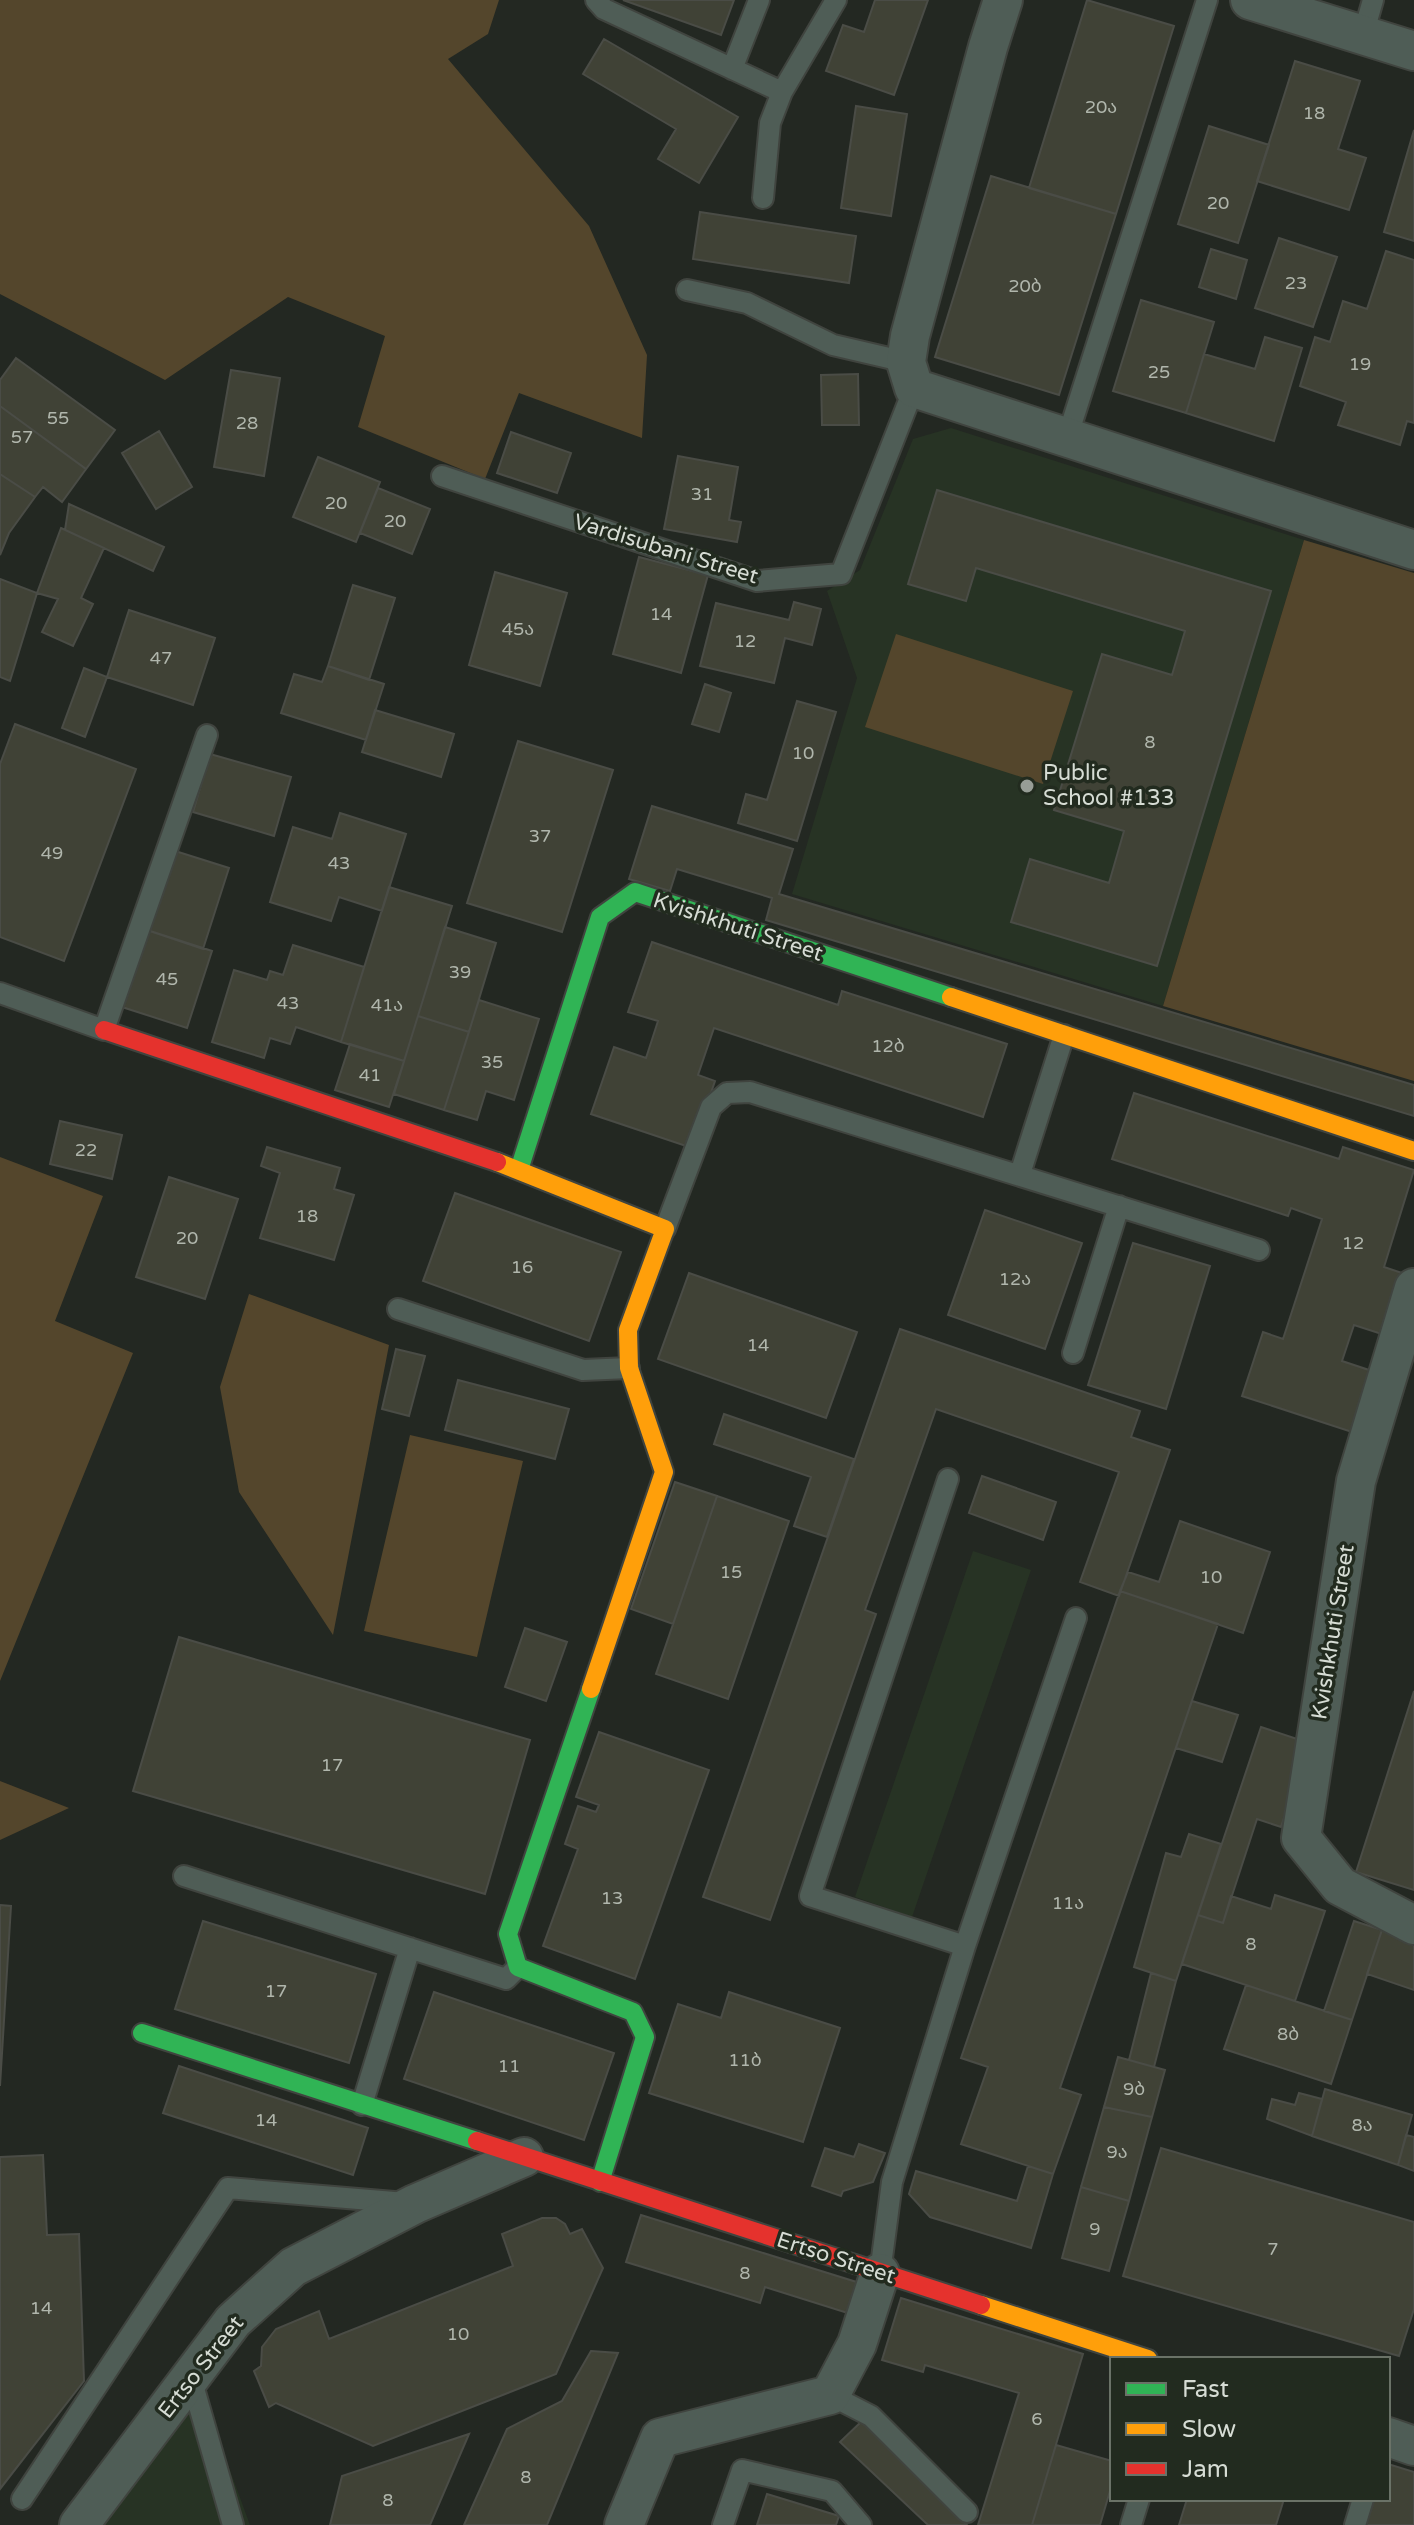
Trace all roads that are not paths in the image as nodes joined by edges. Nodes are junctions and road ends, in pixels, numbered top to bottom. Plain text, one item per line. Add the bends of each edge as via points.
1 (596, 0) edge
2 (759, 0) edge
3 (836, 0) edge
4 (1003, 0) edge
5 (1207, 0) edge
6 (1250, 0) edge
7 (1368, 17) edge
8 (1414, 51) edge
9 (732, 69) junction
10 (782, 92) junction
11 (763, 198) dead end
12 (687, 290) dead end
13 (910, 375) junction
14 (1067, 438) junction
15 (442, 476) dead end
16 (1414, 550) edge
17 (207, 735) dead end
18 (0, 993) edge
19 (104, 1030) junction
20 (1064, 1035) junction
21 (1414, 1151) edge
22 (519, 1170) junction
23 (1020, 1174) junction
24 (1119, 1206) junction
25 (665, 1229) junction
26 (1259, 1250) dead end
27 (1414, 1288) edge
28 (398, 1309) dead end
29 (1073, 1353) dead end
30 (629, 1368) junction
31 (948, 1479) dead end
32 (1076, 1618) dead end
33 (184, 1876) dead end
34 (1414, 1925) edge
35 (965, 1946) junction
36 (410, 1948) junction
37 (518, 1967) junction
38 (142, 2033) dead end
39 (362, 2105) junction
40 (524, 2157) junction
41 (600, 2182) junction
42 (415, 2204) junction
43 (880, 2273) junction
44 (1142, 2357) edge
45 (191, 2378) junction
46 (830, 2395) junction
47 (1390, 2438) edge
48 (1414, 2446) edge
49 (22, 2499) dead end
50 (1138, 2501) edge
51 (1362, 2501) edge
52 (967, 2512) dead end
53 (79, 2525) edge
54 (233, 2525) edge
55 (624, 2525) edge
56 (723, 2525) edge
57 (861, 2525) edge
58 (1131, 2525) edge
59 (1355, 2525) edge

1 - 9 lane via 604,9
2 - 9 lane
3 - 10 lane
4 - 13 street, Vardisubani Street via 979,77
5 - 14 lane
6 - 7 street
7 - 8 street
9 - 10 lane
10 - 11 lane via 770,123
12 - 13 lane via 747,303
13 - 14 street
13 - 15 lane, Vardisubani Street via 841,574 757,581
14 - 16 street
17 - 19 lane
18 - 19 lane
19 - 22 street
20 - 21 street, Kvishkhuti Street
20 - 22 street, Kvishkhuti Street via 635,892 600,917
20 - 23 lane
22 - 25 street
23 - 24 lane
23 - 25 lane via 750,1092 727,1093 711,1107
24 - 26 lane
24 - 29 lane
25 - 30 street via 628,1330
27 - 34 street, Kvishkhuti Street via 1356,1481 1301,1838 1340,1886
28 - 30 lane via 583,1370
30 - 37 street via 664,1472 508,1934
31 - 35 lane via 810,1896
32 - 35 lane
33 - 36 lane
35 - 43 lane via 892,2182
36 - 37 lane via 506,1979
36 - 39 lane
37 - 41 street via 633,2012 645,2037
38 - 39 street, Ertso Street
39 - 40 street, Ertso Street
40 - 41 street, Ertso Street
40 - 42 street, Ertso Street
41 - 43 street, Ertso Street
42 - 45 street, Ertso Street via 293,2267 233,2321
42 - 49 lane via 228,2188
43 - 44 street, Ertso Street
43 - 46 street via 857,2344
45 - 53 street, Ertso Street
45 - 54 lane
46 - 52 lane via 871,2416
46 - 55 street via 660,2438
47 - 48 street
50 - 58 lane
51 - 59 lane
56 - 57 lane via 742,2470 832,2491

